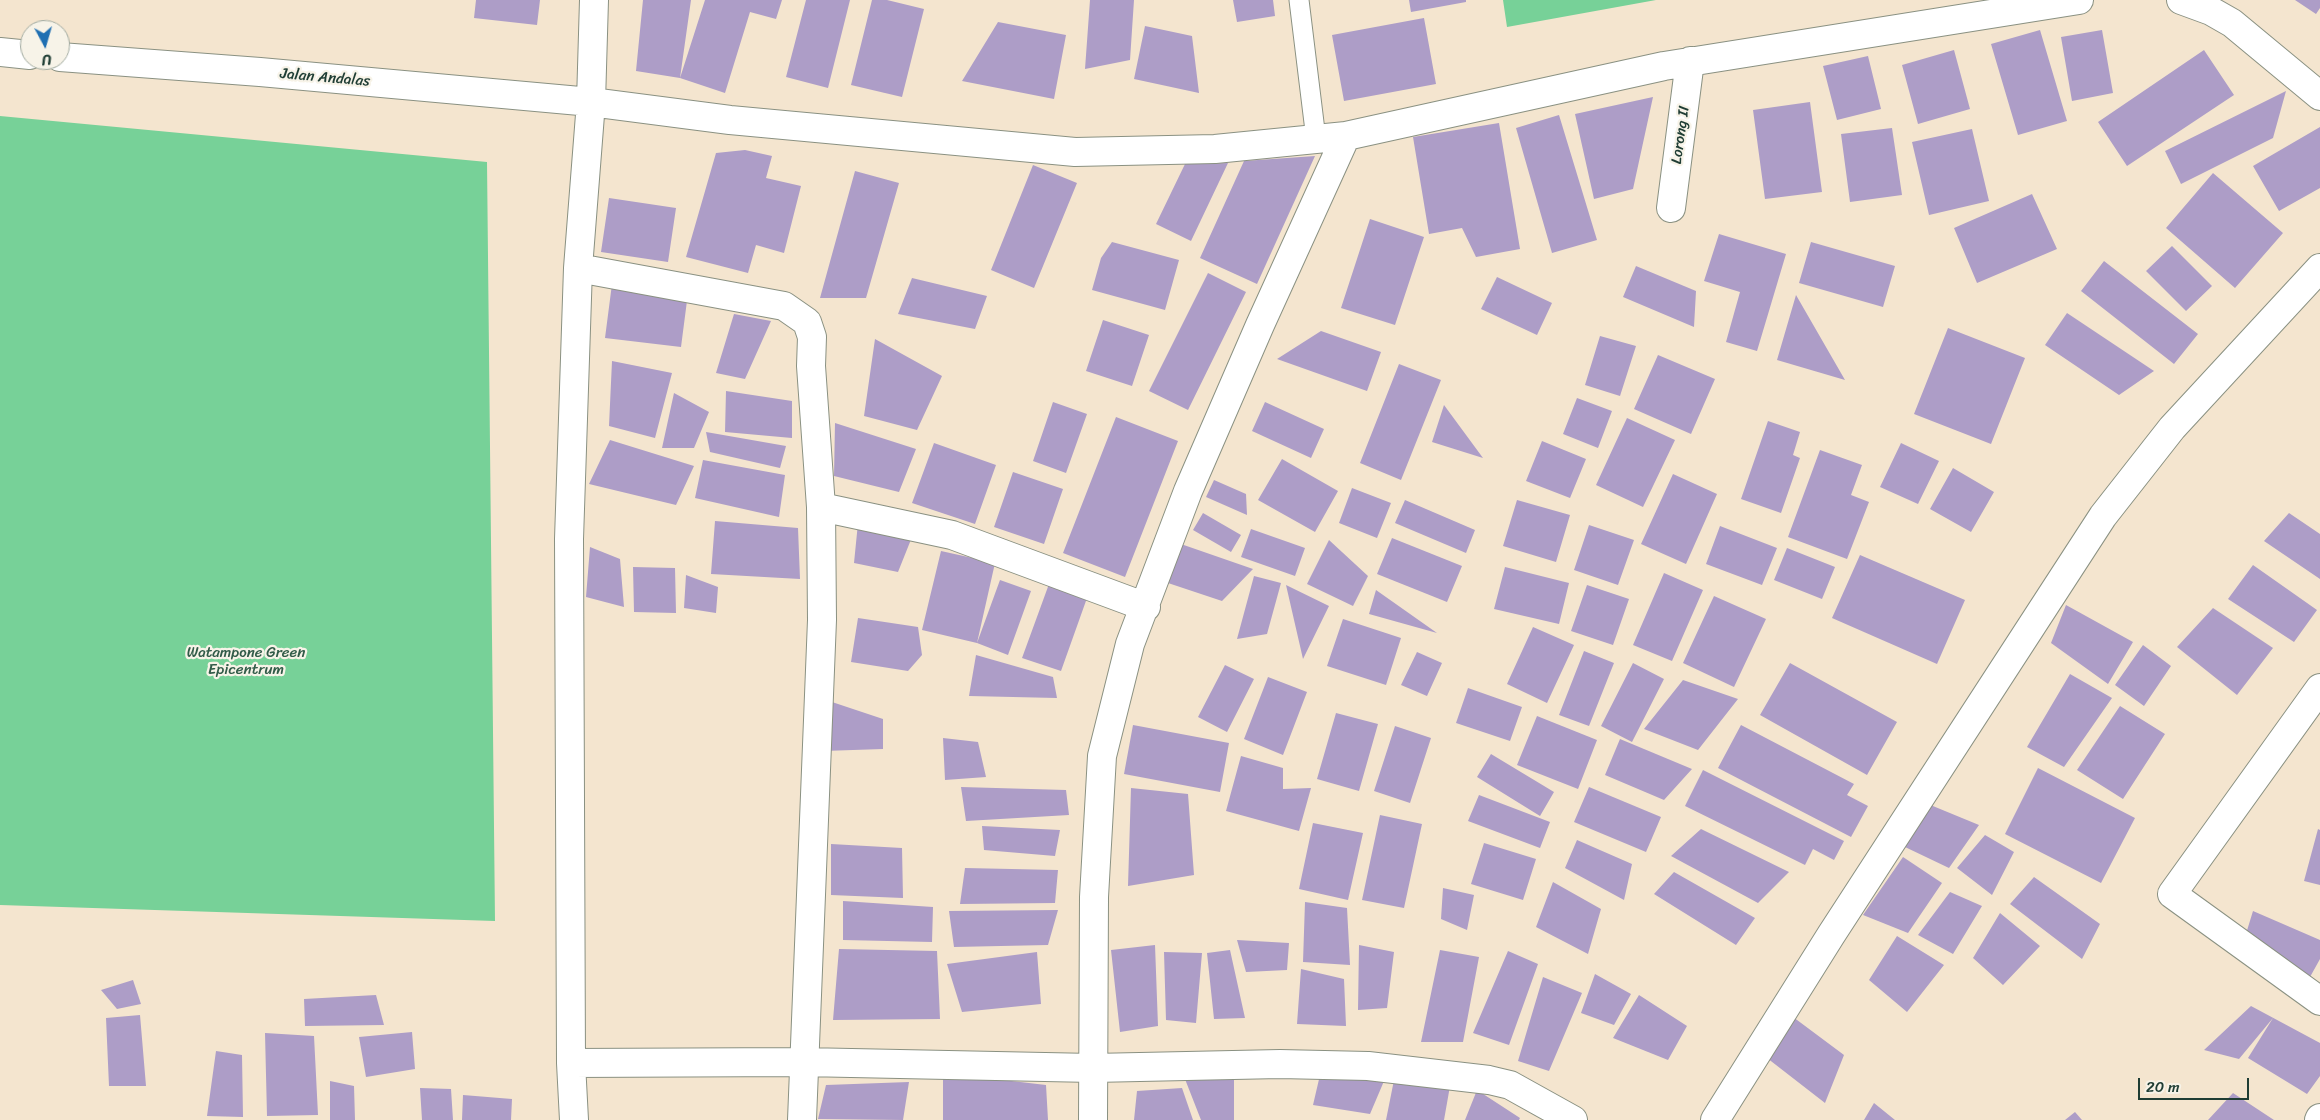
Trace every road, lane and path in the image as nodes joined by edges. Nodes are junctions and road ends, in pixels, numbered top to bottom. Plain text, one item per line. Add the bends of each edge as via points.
1 (594, 0) edge
2 (1299, 0) edge
3 (2079, 0) edge
4 (2181, 0) edge
5 (0, 52) edge
6 (20, 54) edge
7 (70, 58) edge
8 (1690, 61) junction
9 (2320, 96) edge
10 (591, 102) junction
11 (1346, 136) junction
12 (1316, 140) junction
13 (1671, 208) dead end
14 (578, 268) junction
15 (2320, 268) edge
16 (821, 507) junction
17 (1146, 607) junction
18 (2320, 688) edge
19 (2320, 1001) edge
20 (803, 1062) junction
21 (571, 1063) junction
22 (1093, 1068) junction
23 (574, 1120) edge
24 (802, 1120) edge
25 (1093, 1120) edge
26 (1573, 1120) edge
27 (1715, 1120) edge

1 - 10 street
2 - 12 lane
3 - 8 street, Jalan Andalas
4 - 9 street via 2211,11 2232,24
5 - 6 street
7 - 10 street, Jalan Andalas
8 - 11 street, Jalan Andalas
8 - 13 street, Lorong II
10 - 12 street, Jalan Andalas via 730,120 1075,152 1215,150
10 - 14 street
11 - 12 street, Jalan Andalas
11 - 17 street via 1188,491
14 - 16 street via 784,306 807,322 812,337 811,366
14 - 21 street via 569,539
15 - 27 street via 2172,428 2103,516 1830,935
16 - 17 street via 952,535
16 - 20 street via 822,620
17 - 22 street via 1130,644 1102,756 1094,897
18 - 19 street via 2172,894
20 - 21 street
20 - 22 street
20 - 24 street
21 - 23 street
22 - 25 street
22 - 26 street via 1280,1064 1378,1067 1510,1085

